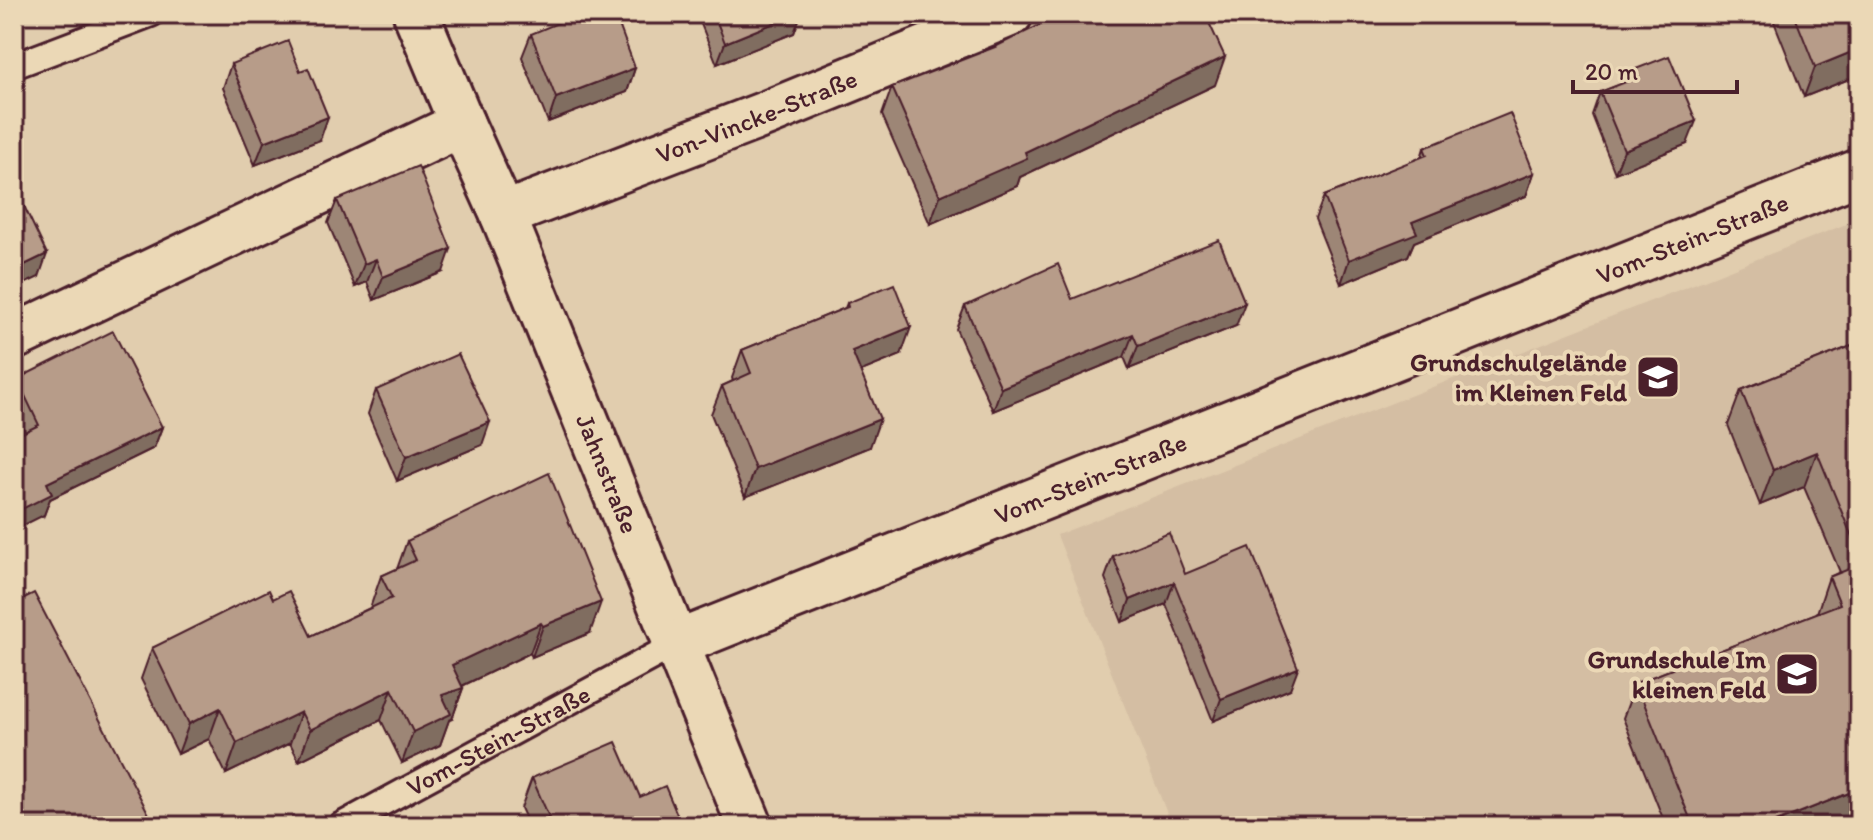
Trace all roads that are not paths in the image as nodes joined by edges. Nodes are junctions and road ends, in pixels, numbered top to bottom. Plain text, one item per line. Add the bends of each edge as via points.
1 (151, 14) edge
2 (416, 14) edge
3 (1010, 14) edge
4 (14, 66) edge
5 (462, 124) junction
6 (1859, 172) edge
7 (503, 215) junction
8 (14, 337) edge
9 (678, 643) junction
10 (340, 826) edge
11 (750, 826) edge

1 - 4 lane
2 - 5 street, Jahnstraße
3 - 7 street, Von-Vincke-Straße
5 - 7 street, Jahnstraße
5 - 8 street
6 - 9 street, Vom-Stein-Straße
7 - 9 street, Jahnstraße
9 - 10 lane, Vom-Stein-Straße
9 - 11 street, Jahnstraße

